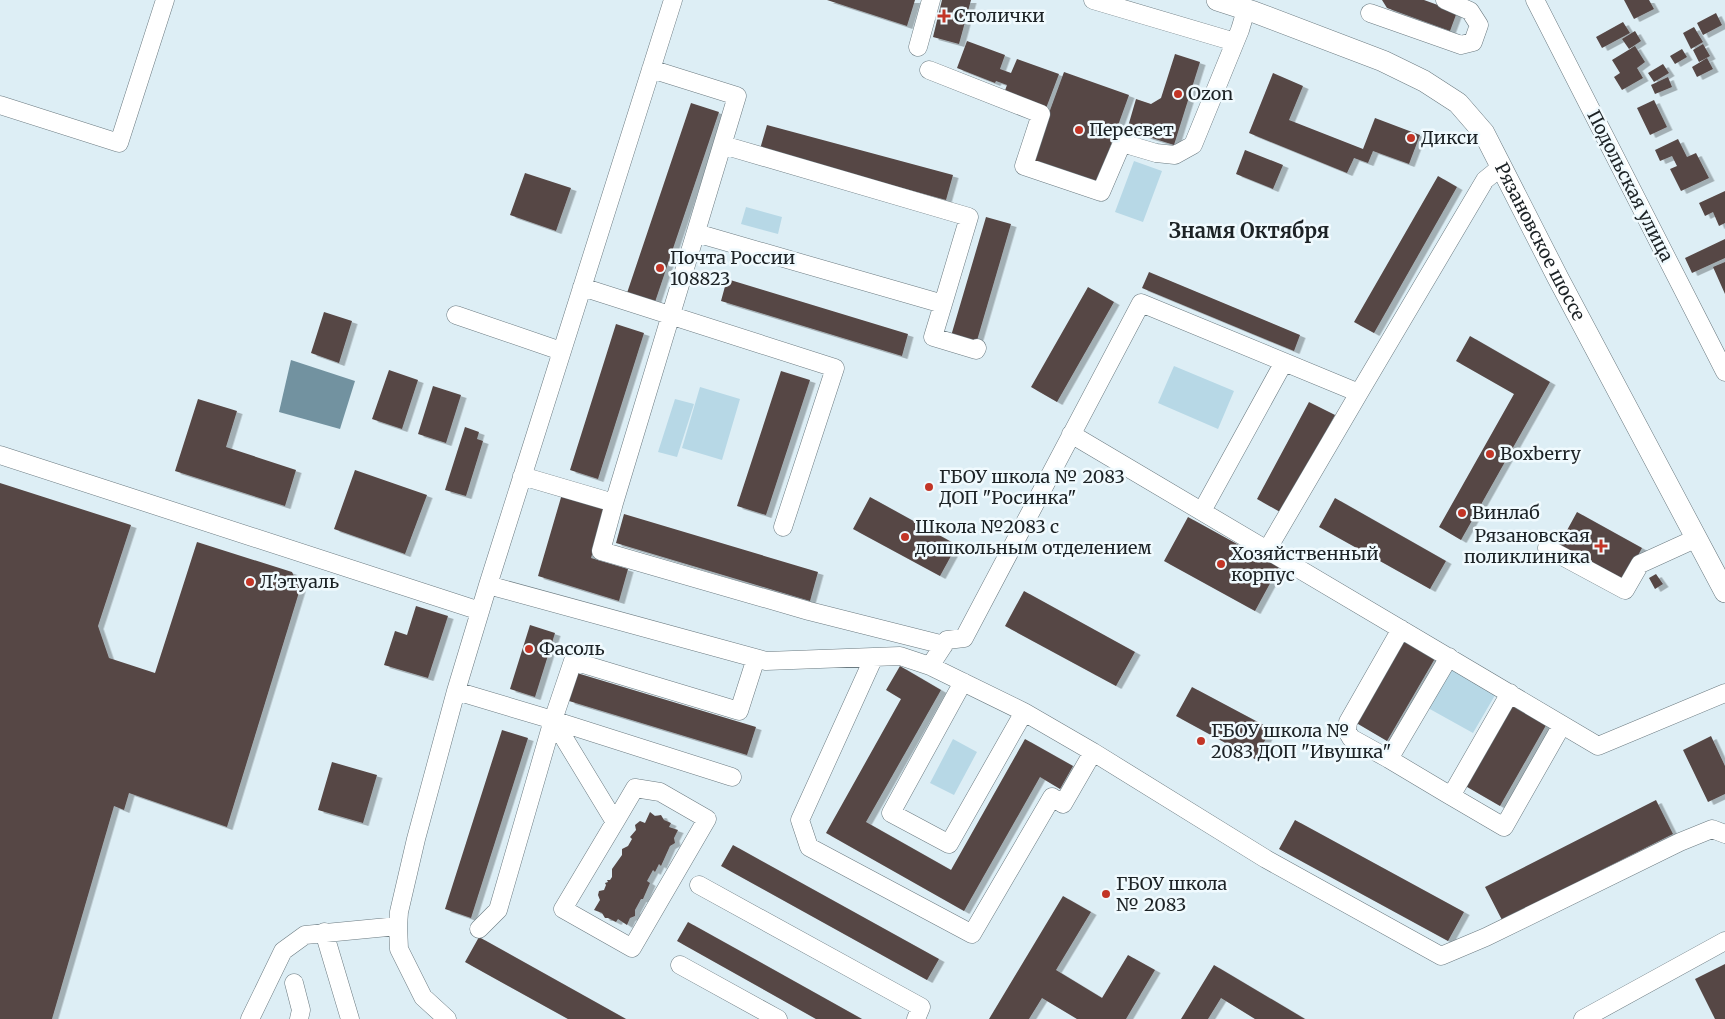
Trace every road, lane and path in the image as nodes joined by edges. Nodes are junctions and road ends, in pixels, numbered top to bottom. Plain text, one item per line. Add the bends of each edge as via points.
1 (165, 0) edge
2 (673, 0) edge
3 (931, 0) edge
4 (1093, 0) edge
5 (1217, 0) edge
6 (1445, 0) edge
7 (1535, 0) edge
8 (1249, 8) edge
9 (1370, 13) dead end
10 (1235, 42) junction
11 (918, 47) dead end
12 (651, 69) junction
13 (929, 70) dead end
14 (0, 105) edge
15 (722, 145) junction
16 (1501, 167) junction
17 (696, 233) junction
18 (582, 287) junction
19 (943, 304) junction
20 (456, 315) dead end
21 (671, 316) junction
22 (977, 348) dead end
23 (561, 351) junction
24 (1284, 362) junction
25 (1725, 372) edge
26 (1359, 392) junction
27 (1071, 434) junction
28 (0, 455) edge
29 (522, 476) junction
30 (614, 503) junction
31 (1202, 511) junction
32 (784, 527) dead end
33 (1697, 538) junction
34 (1548, 548) dead end
35 (1267, 550) junction
36 (488, 585) junction
37 (1725, 592) edge
38 (480, 611) junction
39 (1401, 629) junction
40 (944, 645) junction
41 (874, 657) junction
42 (756, 658) junction
43 (1449, 658) junction
44 (930, 666) junction
45 (963, 682) junction
46 (456, 691) junction
47 (1510, 693) junction
48 (1725, 693) edge
49 (1024, 712) junction
50 (553, 720) junction
51 (1562, 725) junction
52 (1094, 752) junction
53 (1388, 759) junction
54 (732, 777) dead end
55 (1451, 796) junction
56 (616, 822) junction
57 (1725, 834) edge
58 (699, 885) dead end
59 (398, 926) junction
60 (479, 929) dead end
61 (324, 932) junction
62 (1725, 941) edge
63 (680, 965) dead end
64 (294, 983) dead end
65 (250, 1019) edge
66 (299, 1019) edge
67 (350, 1019) edge
68 (447, 1019) edge
69 (778, 1019) edge
70 (916, 1019) edge
71 (1582, 1019) edge

1 - 14 street via 119,143
2 - 12 street
3 - 11 street
4 - 10 street
5 - 8 main road, Рязановское шоссе
6 - 9 street via 1470,10 1479,24 1473,42 1461,45
7 - 25 street, Подольская улица
8 - 10 street
8 - 16 main road, Рязановское шоссе via 1383,61 1424,81 1458,103 1484,133
10 - 13 street via 1193,145 1175,155 1122,143 1101,192 1024,166 1041,114
12 - 15 street via 737,96
12 - 18 street
15 - 17 street
15 - 19 street via 969,217
16 - 26 street via 1485,180
16 - 33 main road, Рязановское шоссе
17 - 19 street
17 - 21 street
18 - 21 street
18 - 23 street
19 - 22 street via 933,337
20 - 23 street
21 - 30 street
21 - 32 street via 835,368
23 - 29 street
24 - 26 street
24 - 27 street via 1141,303
24 - 31 street
26 - 35 street
27 - 31 street
27 - 40 street via 964,638 947,640
28 - 38 street
29 - 30 street
29 - 36 street
30 - 40 street via 601,551 809,611
31 - 35 street
33 - 34 street via 1640,564 1624,590
33 - 37 main road, Рязановское шоссе
35 - 39 street
36 - 38 street
36 - 42 street
38 - 46 street
39 - 43 street
39 - 53 street via 1348,722 1346,731 1351,738
40 - 44 street
41 - 42 street via 766,661
41 - 44 street via 900,656
41 - 52 street via 800,820 809,847 972,934 1052,797 1063,804
42 - 50 street via 739,711 573,661
43 - 47 street
43 - 53 street
44 - 45 street
45 - 49 street
45 - 49 street via 891,812 950,844
46 - 50 street
46 - 59 street via 416,839
47 - 51 street
47 - 55 street
48 - 51 street via 1598,746
49 - 52 street
50 - 54 street
50 - 56 street
50 - 60 street via 498,910
51 - 55 street via 1504,827
52 - 57 street via 1266,859 1441,956 1680,842 1712,829
53 - 55 street
56 - 56 street via 563,909 632,948 707,819 660,792 635,788
58 - 70 street via 921,1008
59 - 61 street
59 - 68 street via 399,949 423,997
61 - 65 street via 305,935 283,952
61 - 67 street
62 - 71 street
63 - 69 street
64 - 66 street

